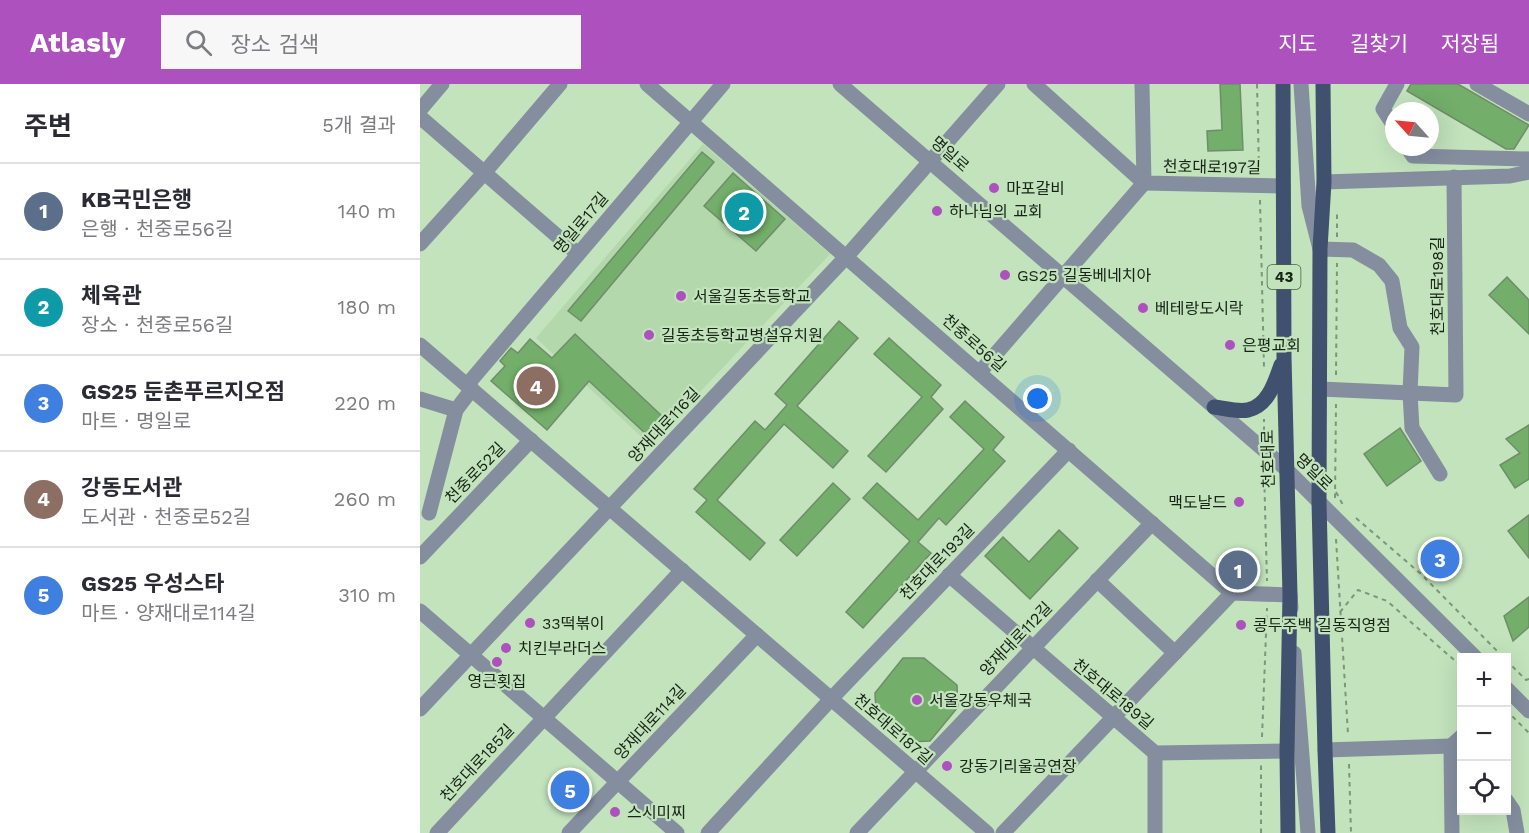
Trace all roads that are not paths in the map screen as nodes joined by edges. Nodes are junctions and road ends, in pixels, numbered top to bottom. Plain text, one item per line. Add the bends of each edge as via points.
1 (442, 84) edge
2 (560, 84) edge
3 (647, 84) edge
4 (723, 84) edge
5 (840, 84) edge
6 (998, 84) edge
7 (1034, 84) edge
8 (1142, 84) edge
9 (1283, 84) edge
10 (1301, 84) edge
11 (1323, 84) edge
12 (1397, 84) edge
13 (1477, 84) edge
14 (1386, 102) edge
15 (420, 110) edge
16 (1529, 114) edge
17 (420, 117) edge
18 (691, 122) junction
19 (1413, 156) edge
20 (1529, 159) edge
21 (931, 161) junction
22 (485, 172) junction
23 (1529, 172) edge
24 (1454, 177) junction
25 (1324, 182) junction
26 (1144, 183) junction
27 (1283, 186) junction
28 (420, 244) edge
29 (1320, 249) junction
30 (578, 254) junction
31 (847, 256) junction
32 (1062, 276) junction
33 (420, 345) edge
34 (1284, 357) junction
35 (980, 372) junction
36 (469, 387) junction
37 (1320, 389) junction
38 (1410, 393) junction
39 (420, 399) edge
40 (1214, 407) junction
41 (456, 410) junction
42 (531, 440) junction
43 (1069, 450) junction
44 (1286, 469) junction
45 (1440, 474) dead end
46 (1319, 502) junction
47 (610, 508) junction
48 (425, 509) edge
49 (1152, 523) junction
50 (446, 529) junction
51 (420, 556) edge
52 (682, 570) junction
53 (949, 575) junction
54 (1097, 580) junction
55 (1232, 592) junction
56 (1290, 595) junction
57 (420, 611) edge
58 (757, 635) junction
59 (1032, 648) junction
60 (1175, 653) junction
61 (1472, 653) edge
62 (471, 656) junction
63 (1511, 693) edge
64 (831, 699) junction
65 (1527, 706) edge
66 (420, 709) edge
67 (1114, 717) junction
68 (544, 718) junction
69 (1456, 741) edge
70 (1324, 750) junction
71 (1287, 751) junction
72 (1155, 753) junction
73 (915, 771) junction
74 (618, 782) junction
75 (1511, 807) edge
76 (437, 833) edge
77 (570, 833) edge
78 (677, 833) edge
79 (708, 833) edge
80 (857, 833) edge
81 (987, 833) edge
82 (1004, 833) edge
83 (1155, 833) edge
84 (1288, 833) edge
85 (1308, 833) edge
86 (1329, 833) edge
87 (1452, 833) edge
88 (1517, 833) edge

1 - 15 street
2 - 22 street
3 - 18 street, 천중로56길
4 - 18 street, 명일로17길
5 - 21 street, 명일로
6 - 21 street, 양재대로116길
7 - 26 street, 천호대로197길
8 - 26 street
9 - 27 main road, 천호대로 / 43
10 - 29 street via 1309,206
11 - 25 main road, 43
12 - 14 street
13 - 16 street
17 - 22 street
18 - 30 street, 명일로17길
18 - 31 street, 천중로56길
19 - 20 street
21 - 31 street, 양재대로116길
21 - 32 street, 명일로
22 - 28 street
22 - 30 street
23 - 24 street
24 - 25 street
24 - 38 street, 천호대로198길 via 1456,395
25 - 29 main road, 43
26 - 27 street, 천호대로197길
26 - 32 street
27 - 34 main road, 천호대로 / 43
29 - 37 main road, 43
29 - 38 street via 1353,250 1379,265 1392,281 1400,328 1412,347
30 - 36 street, 명일로17길
31 - 35 street, 천중로56길
31 - 47 street, 양재대로116길
32 - 35 street
32 - 40 street, 명일로
33 - 36 street, 천중로52길
34 - 40 main road via 1264,400 1249,410
34 - 44 main road, 천호대로 / 43
35 - 43 street, 천중로56길
36 - 41 street, 천중로52길
36 - 42 street, 천중로52길
37 - 38 street
37 - 46 main road, 43
38 - 45 street via 1412,428
39 - 41 street
40 - 44 street, 명일로
41 - 48 street, 천중로52길
42 - 47 street, 천중로52길
42 - 50 street, 천중로52길
43 - 49 street, 천중로56길
43 - 53 street, 천호대로193길
44 - 46 street, 명일로
44 - 56 main road, 천호대로 / 43
46 - 61 street, 명일로 via 1339,512
46 - 70 main road, 43
47 - 52 street, 천호대로187길
47 - 62 street, 양재대로116길
48 - 50 street
49 - 54 street, 양재대로112길
49 - 55 street, 천중로56길
50 - 51 street, 천중로52길
52 - 58 street, 천호대로187길
52 - 68 street
53 - 59 street, 천호대로189길
53 - 64 street, 천호대로193길
54 - 59 street, 양재대로112길
54 - 60 street
55 - 56 street
55 - 60 street
56 - 71 main road, 천호대로 / 43
56 - 85 street
57 - 62 street
58 - 64 street, 천호대로187길
58 - 74 street, 양재대로114길
59 - 67 street, 천호대로189길
59 - 73 street, 양재대로112길
60 - 67 street
62 - 66 street, 양재대로116길
62 - 68 street
63 - 65 street
64 - 73 street, 천호대로187길
64 - 79 street, 천호대로187길
67 - 72 street, 천호대로189길
67 - 82 street
68 - 74 street
68 - 76 street, 천호대로185길
69 - 70 street
69 - 87 street
70 - 86 main road, 43
71 - 72 street, 천호대로189길
71 - 84 main road, 천호대로 / 43
72 - 83 street
73 - 80 street, 양재대로112길
73 - 81 street, 천호대로187길
74 - 77 street, 양재대로114길
74 - 78 street
75 - 88 street

